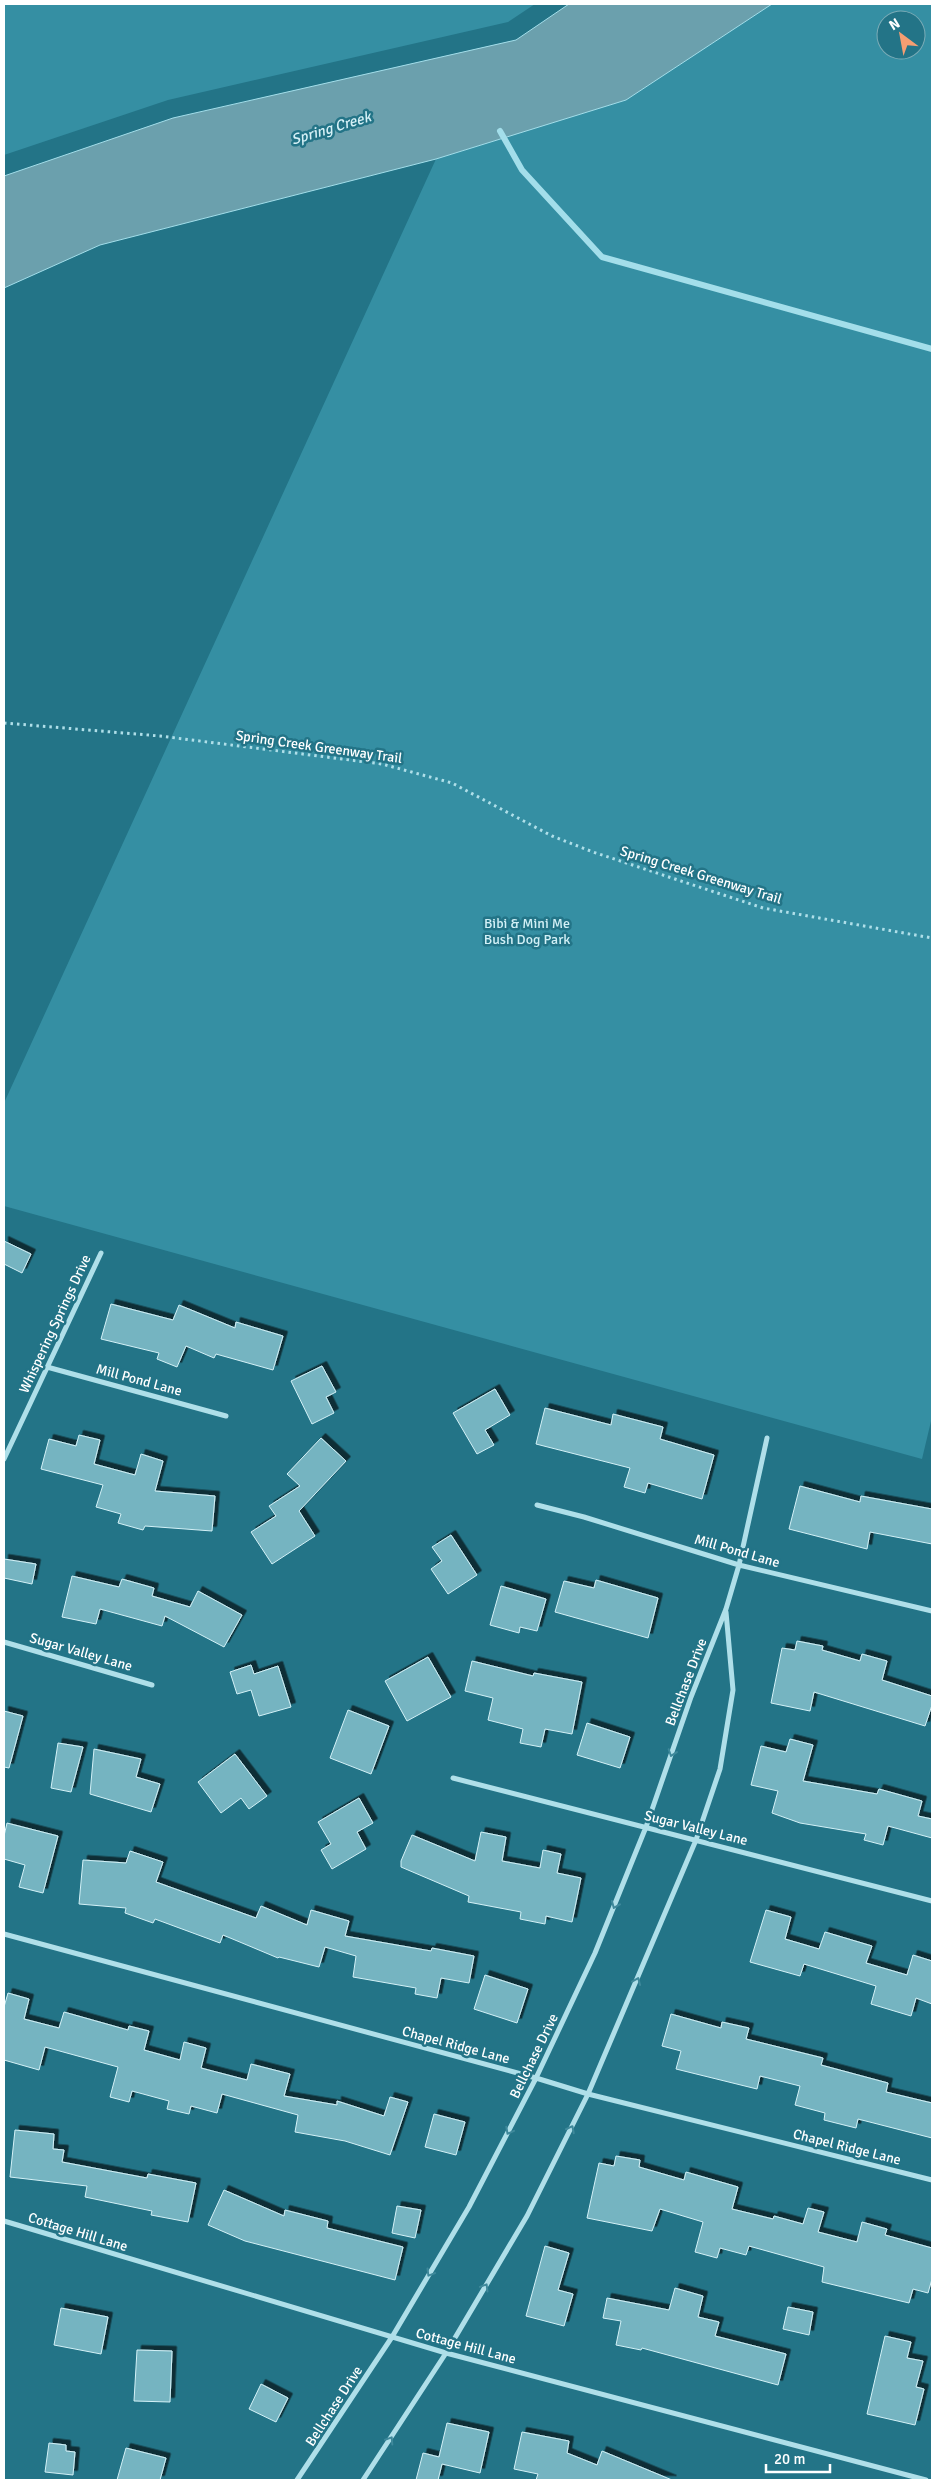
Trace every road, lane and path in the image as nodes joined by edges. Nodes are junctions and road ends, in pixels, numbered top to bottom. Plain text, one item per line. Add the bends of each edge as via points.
1 (4, 723) edge
2 (932, 938) edge
3 (100, 1253) dead end
4 (47, 1367) junction
5 (226, 1416) dead end
6 (767, 1438) dead end
7 (4, 1459) edge
8 (537, 1505) dead end
9 (739, 1565) junction
10 (726, 1609) junction
11 (932, 1612) edge
12 (4, 1642) edge
13 (152, 1685) dead end
14 (453, 1778) dead end
15 (646, 1827) junction
16 (696, 1840) junction
17 (932, 1901) edge
18 (4, 1934) edge
19 (536, 2078) junction
20 (588, 2094) junction
21 (932, 2180) edge
22 (4, 2221) edge
23 (392, 2337) junction
24 (446, 2353) junction
25 (297, 2480) edge
26 (362, 2480) edge
27 (926, 2480) edge

1 - 2 path, Spring Creek Greenway Trail via 160,736 382,764 452,783 552,836 593,852 764,908
3 - 4 street, Whispering Springs Drive
4 - 5 street, Mill Pond Lane
4 - 7 street, Whispering Springs Drive
6 - 9 street, Bellchase Drive
8 - 9 street, Mill Pond Lane
9 - 10 street, Bellchase Drive
9 - 11 street, Mill Pond Lane
10 -> 15 street, Bellchase Drive via 691,1696
10 - 16 street, Bellchase Drive via 733,1690 720,1769
12 - 13 street, Sugar Valley Lane
14 - 15 street, Sugar Valley Lane
15 - 16 street, Sugar Valley Lane
15 -> 19 street, Bellchase Drive via 595,1953
16 - 17 street, Sugar Valley Lane
20 -> 16 street, Bellchase Drive
18 - 19 street, Chapel Ridge Lane
19 - 20 street, Chapel Ridge Lane
19 -> 23 street, Bellchase Drive via 469,2207
20 - 21 street, Chapel Ridge Lane
24 -> 20 street, Bellchase Drive via 527,2216
22 - 23 street, Cottage Hill Lane
23 - 24 street, Cottage Hill Lane
23 - 25 street, Bellchase Drive
26 -> 24 street, Bellchase Drive
24 - 27 street, Cottage Hill Lane

